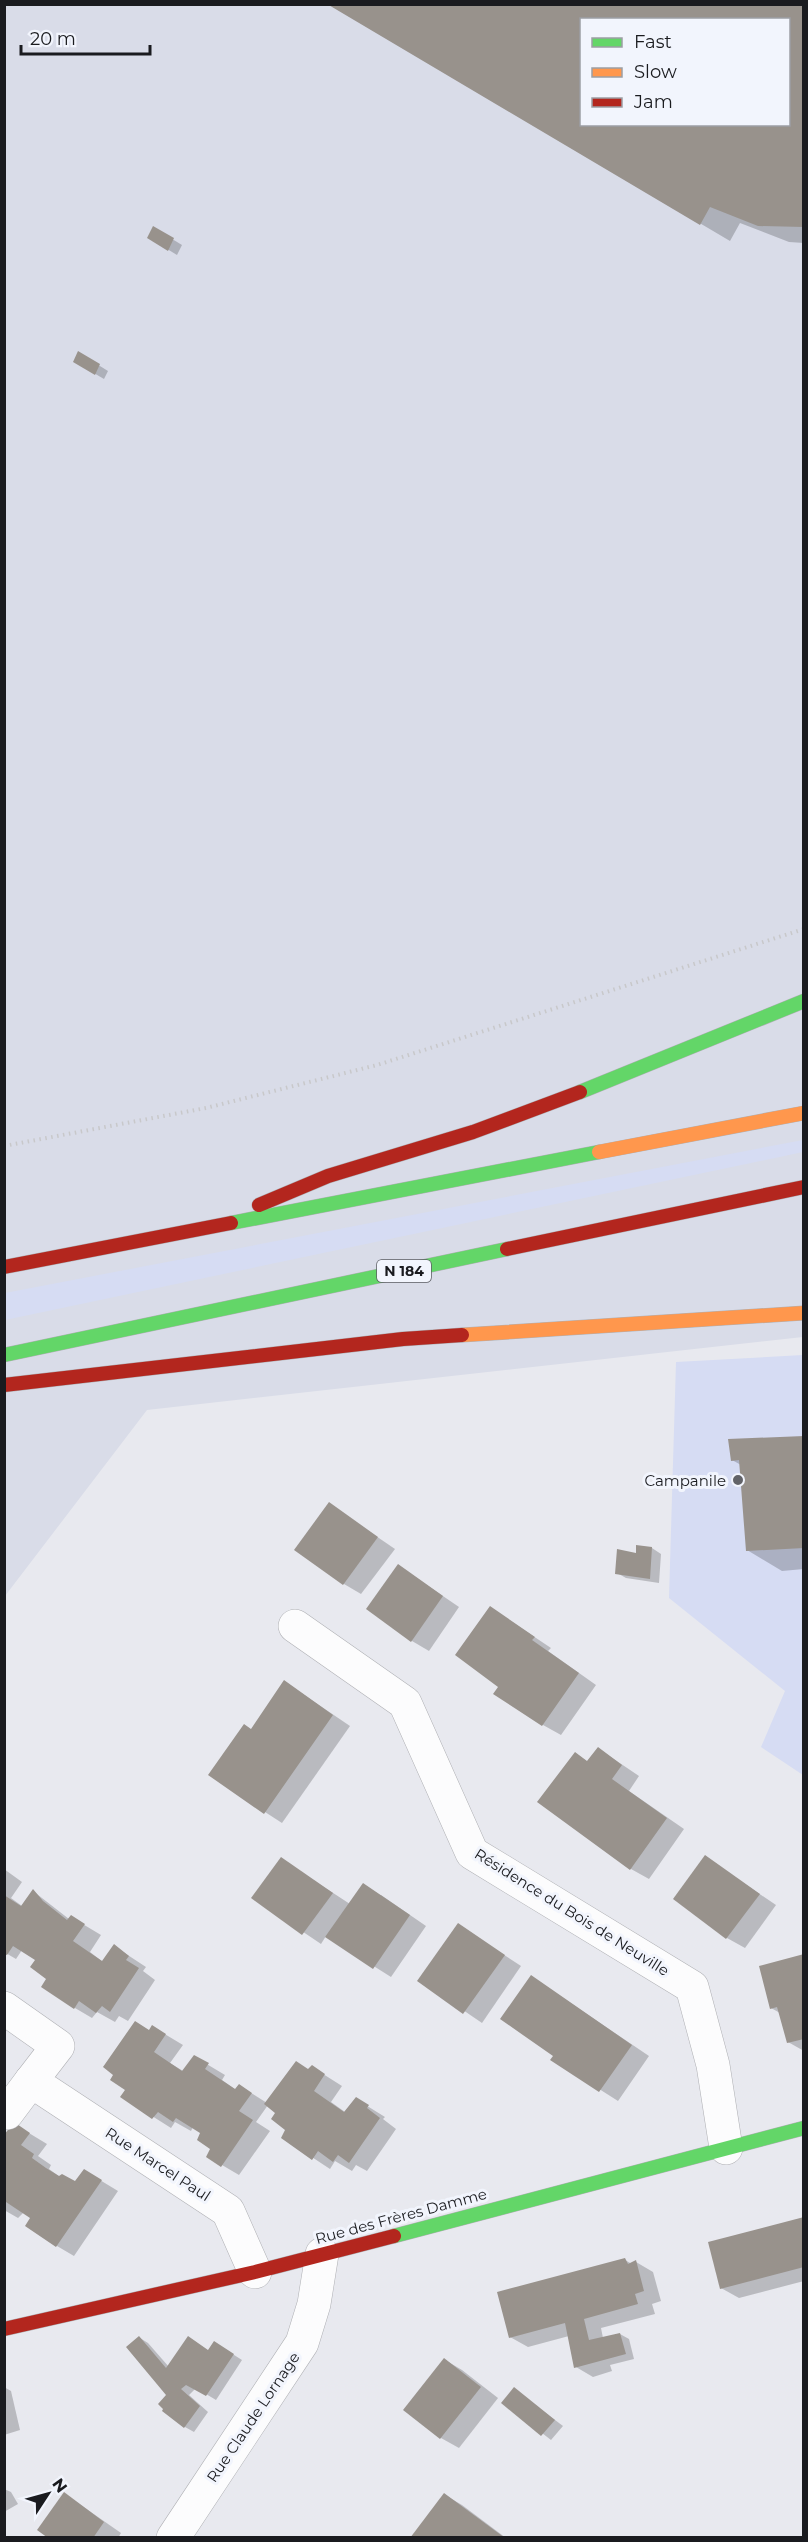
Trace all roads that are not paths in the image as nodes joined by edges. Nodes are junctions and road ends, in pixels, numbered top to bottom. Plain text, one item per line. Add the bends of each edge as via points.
1 (804, 1001) edge
2 (804, 1113) edge
3 (804, 1187) edge
4 (194, 1232) junction
5 (4, 1267) edge
6 (804, 1313) edge
7 (4, 1355) edge
8 (4, 1385) edge
9 (295, 1626) dead end
10 (4, 2008) edge
11 (32, 2081) junction
12 (4, 2111) edge
13 (804, 2127) edge
14 (726, 2148) junction
15 (322, 2254) junction
16 (255, 2272) junction
17 (4, 2329) edge
18 (172, 2538) edge

1 - 4 main road via 567,1097 473,1132 328,1176
2 - 4 main road
3 - 7 main road, N 184
4 - 5 main road
6 - 8 main road via 403,1339
9 - 14 street, Résidence du Bois de Neuville via 405,1703 472,1853 692,1987 714,2065
10 - 11 street via 58,2046
11 - 12 street via 8,2113
11 - 16 street, Rue Marcel Paul via 228,2211
13 - 14 main road, Rue des Frères Damme
14 - 15 main road, Rue des Frères Damme
15 - 16 main road, Rue des Frères Damme
15 - 18 street, Rue Claude Lornage via 314,2304 302,2343
16 - 17 main road, Rue des Frères Damme

